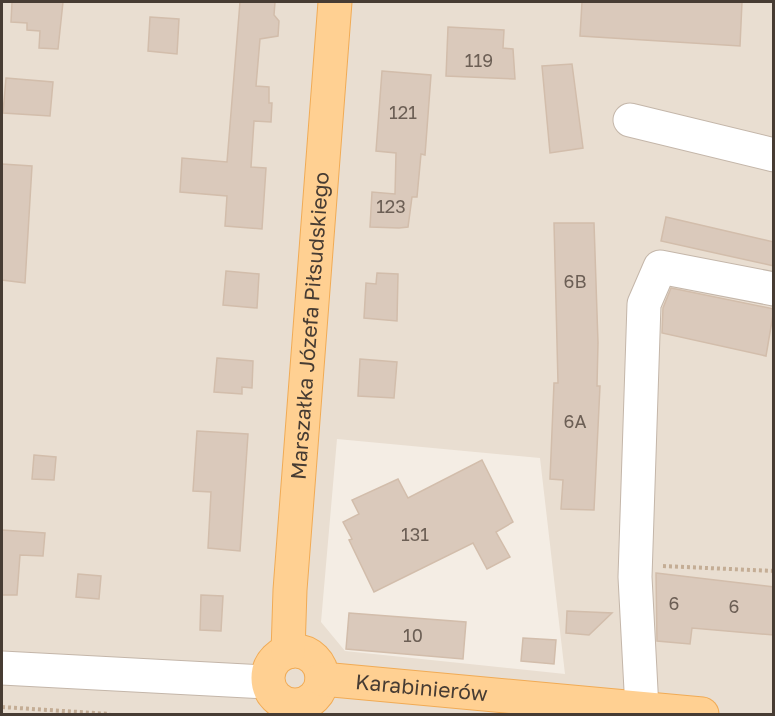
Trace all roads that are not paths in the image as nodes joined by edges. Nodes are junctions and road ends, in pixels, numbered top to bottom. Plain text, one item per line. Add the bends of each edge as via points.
1 (335, 2) edge
2 (630, 120) dead end
3 (774, 155) edge
4 (774, 290) edge
5 (288, 651) junction
6 (2, 668) edge
7 (322, 679) junction
8 (267, 682) junction
9 (642, 709) junction
10 (291, 710) edge
11 (702, 714) edge

1 - 5 main road, Marszałka Józefa Piłsudskiego
2 - 3 street
4 - 9 street via 660,267 644,304 636,565
5 - 7 main road via 312,657
5 - 8 main road via 270,666
6 - 8 street
7 - 9 main road, Karabinierów
7 - 10 main road via 313,699
8 - 10 main road via 273,696
9 - 11 main road, Karabinierów

